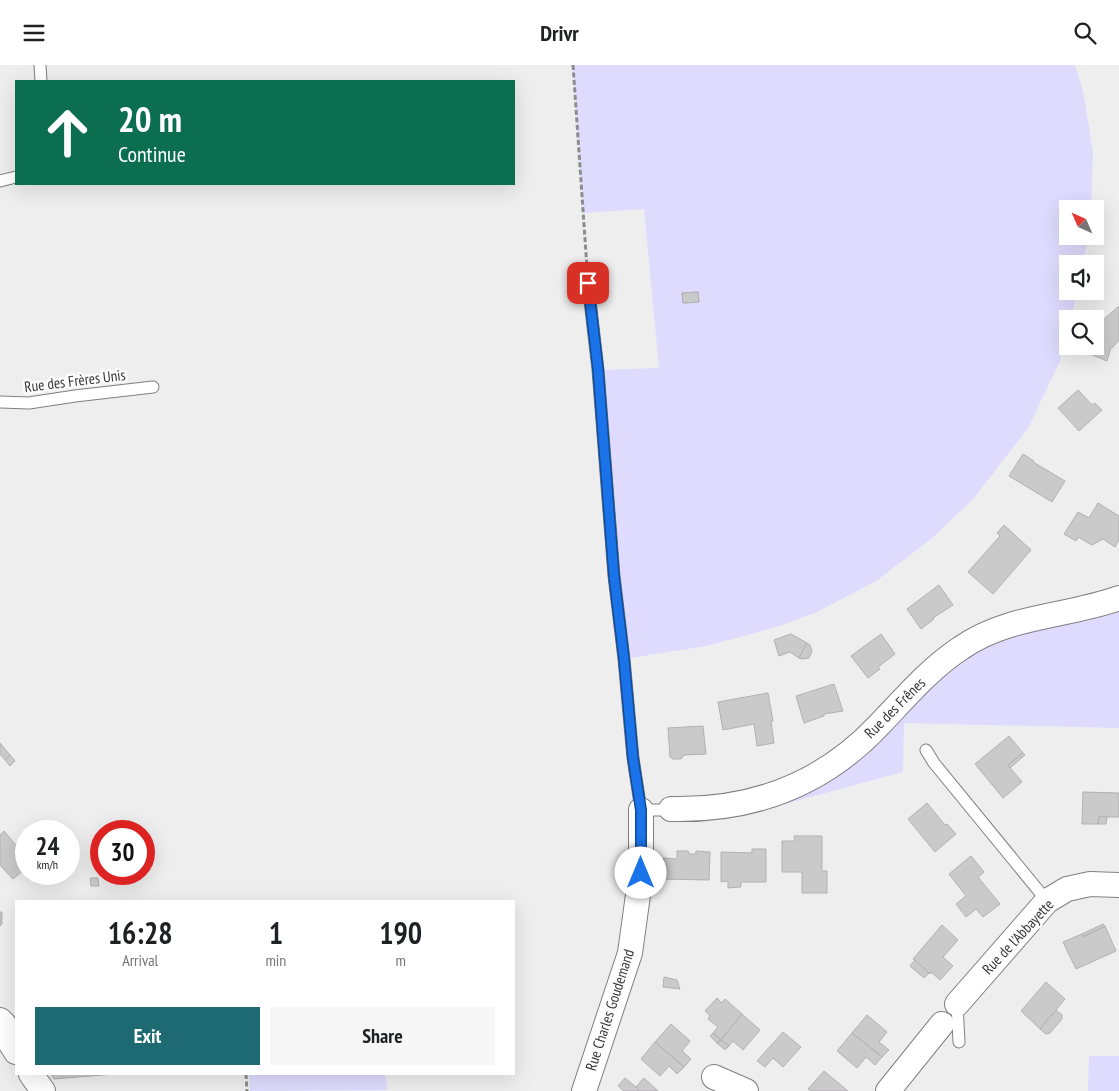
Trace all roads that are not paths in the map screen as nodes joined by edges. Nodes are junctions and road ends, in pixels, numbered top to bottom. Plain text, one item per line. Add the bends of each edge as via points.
1 (40, 65) edge
2 (41, 80) edge
3 (15, 177) edge
4 (0, 181) edge
5 (588, 283) road end
6 (153, 387) dead end
7 (0, 402) edge
8 (1119, 598) edge
9 (926, 750) dead end
10 (668, 809) joint
11 (641, 810) junction
12 (1119, 885) edge
13 (1047, 901) junction
14 (957, 1004) junction
15 (1, 1024) edge
16 (942, 1024) joint
17 (958, 1043) dead end
18 (15, 1050) edge
19 (32, 1075) edge
20 (714, 1077) dead end
21 (43, 1091) edge
22 (584, 1091) edge
23 (746, 1091) edge
24 (888, 1091) edge

1 - 2 lane
3 - 4 lane
5 - 11 lane via 614,576
6 - 7 lane, Rue des Frères Unis via 29,403
8 - 10 street, Rue des Frênes via 1014,623 962,647 913,688 851,751 826,770 777,794 733,805 696,810
9 - 13 lane
10 - 11 lane
11 - 22 street, Rue Charles Goudemand via 641,873 630,953
12 - 13 street, Rue de l'Abbayette via 1067,889
13 - 14 street, Rue de l'Abbayette
14 - 16 lane
14 - 17 lane
15 - 18 street
16 - 24 street
19 - 21 street
20 - 23 street

